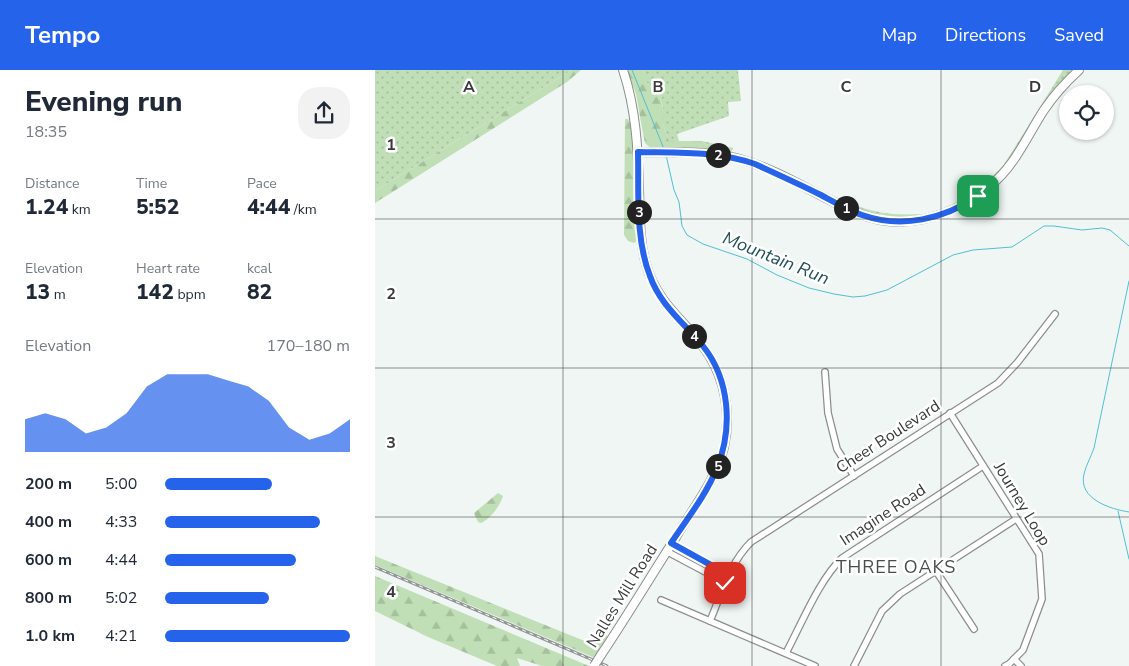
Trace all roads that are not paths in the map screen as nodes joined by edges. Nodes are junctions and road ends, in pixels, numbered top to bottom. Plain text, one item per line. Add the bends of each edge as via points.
1 (623, 70) edge
2 (1079, 70) edge
3 (638, 152) junction
4 (1055, 314) dead end
5 (825, 372) dead end
6 (950, 413) junction
7 (983, 466) junction
8 (854, 476) junction
9 (1016, 519) junction
10 (671, 543) junction
11 (666, 552) junction
12 (936, 570) junction
13 (729, 575) junction
14 (725, 583) junction
15 (661, 600) dead end
16 (710, 621) junction
17 (974, 629) dead end
18 (786, 654) junction
19 (1014, 659) junction
20 (594, 666) edge
21 (815, 666) edge
22 (854, 666) edge
23 (1005, 666) edge
24 (1021, 666) edge

1 - 3 street, Nalles Mill Road via 633,107
2 - 3 street via 1053,97 1017,157 996,181 959,207 927,219 903,221 869,217 761,166 723,155
3 - 10 street, Nalles Mill Road via 641,242 650,277 666,306 709,354 720,377 726,404 726,436 717,469
4 - 6 street, Cheer Boulevard via 998,383
5 - 8 street via 828,413 837,450
6 - 7 street, Journey Loop
6 - 8 street, Cheer Boulevard
7 - 9 street, Journey Loop
7 - 18 street, Imagine Road via 842,558 818,592
8 - 13 street, Cheer Boulevard via 751,542 737,558
9 - 12 street
9 - 19 street, Journey Loop via 1039,554 1042,599 1023,650
10 - 11 street, Nalles Mill Road
10 - 13 street
11 - 14 street
11 - 20 street, Nalles Mill Road, bridge
12 - 17 street
12 - 22 street via 900,594 882,612
13 - 14 street, Cheer Boulevard
14 - 16 street, Cheer Boulevard
15 - 16 street
16 - 18 street
18 - 21 street
19 - 23 street, Journey Loop
19 - 24 street

